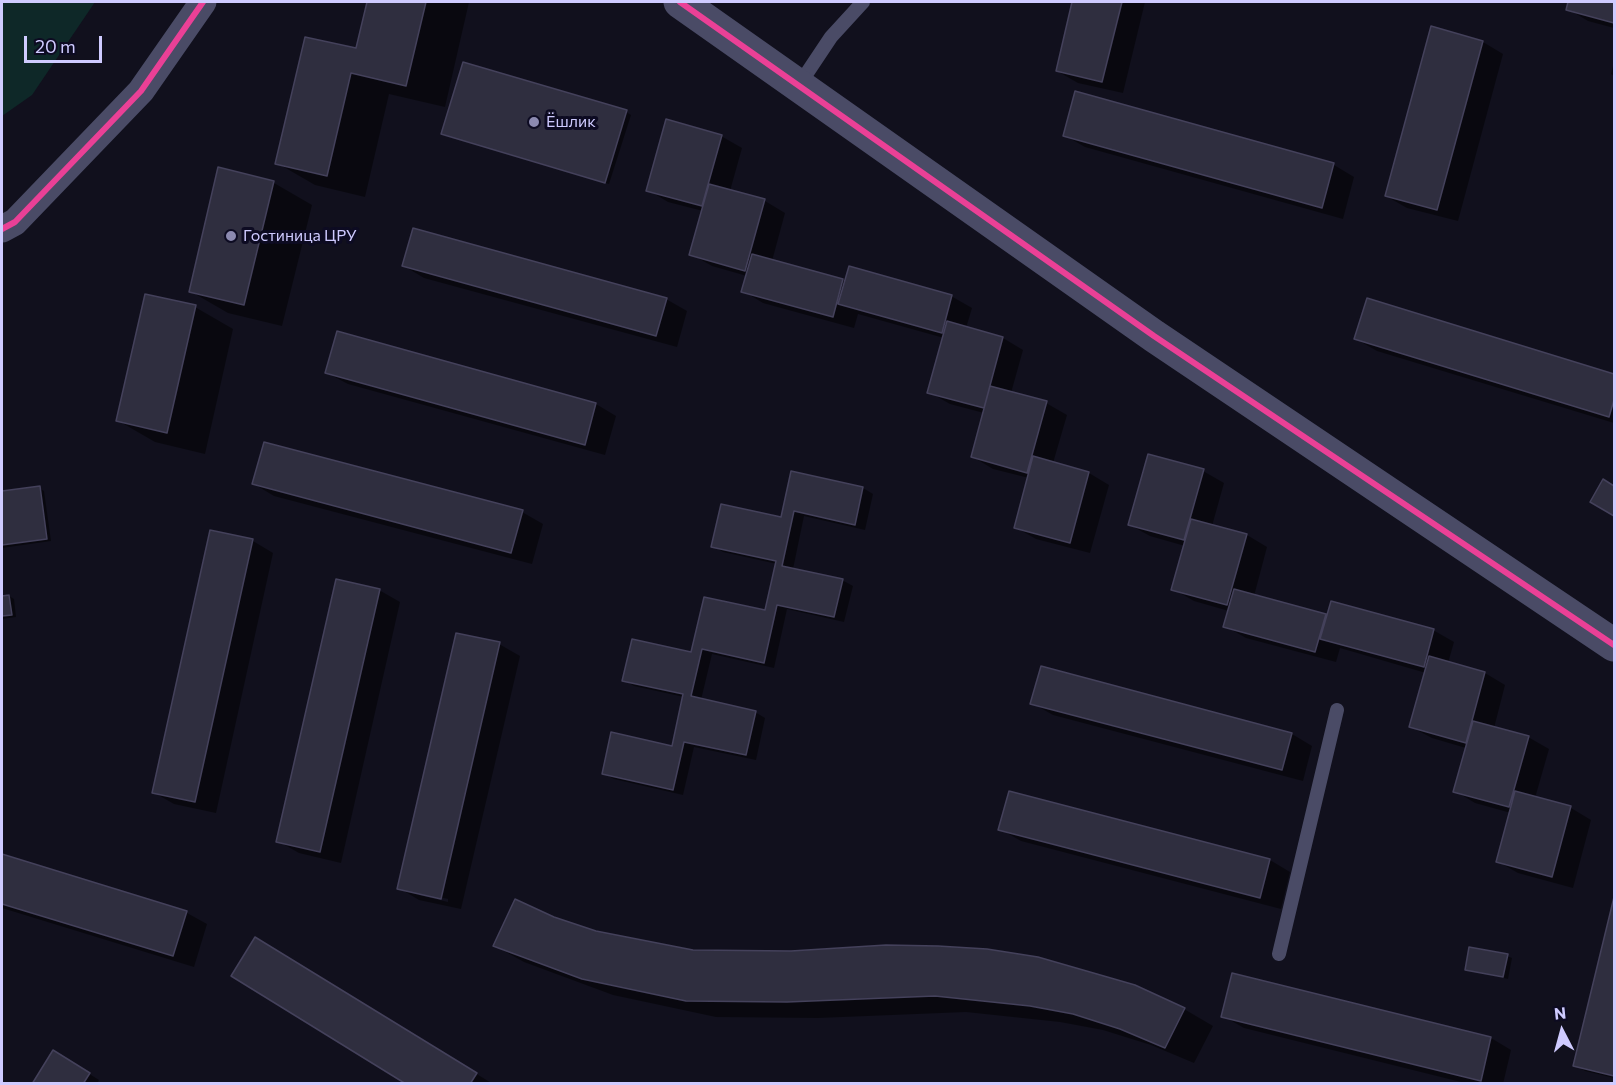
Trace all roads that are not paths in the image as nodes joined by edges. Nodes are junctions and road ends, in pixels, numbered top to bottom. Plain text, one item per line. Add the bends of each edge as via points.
1 (204, 2) edge
2 (680, 2) edge
3 (863, 2) edge
4 (799, 85) junction
5 (2, 229) edge
6 (1614, 645) edge
7 (1337, 710) dead end
8 (1279, 954) dead end

1 - 5 street via 141,91 15,222
2 - 4 street
3 - 4 lane via 831,37
4 - 6 street via 1154,336
7 - 8 lane

